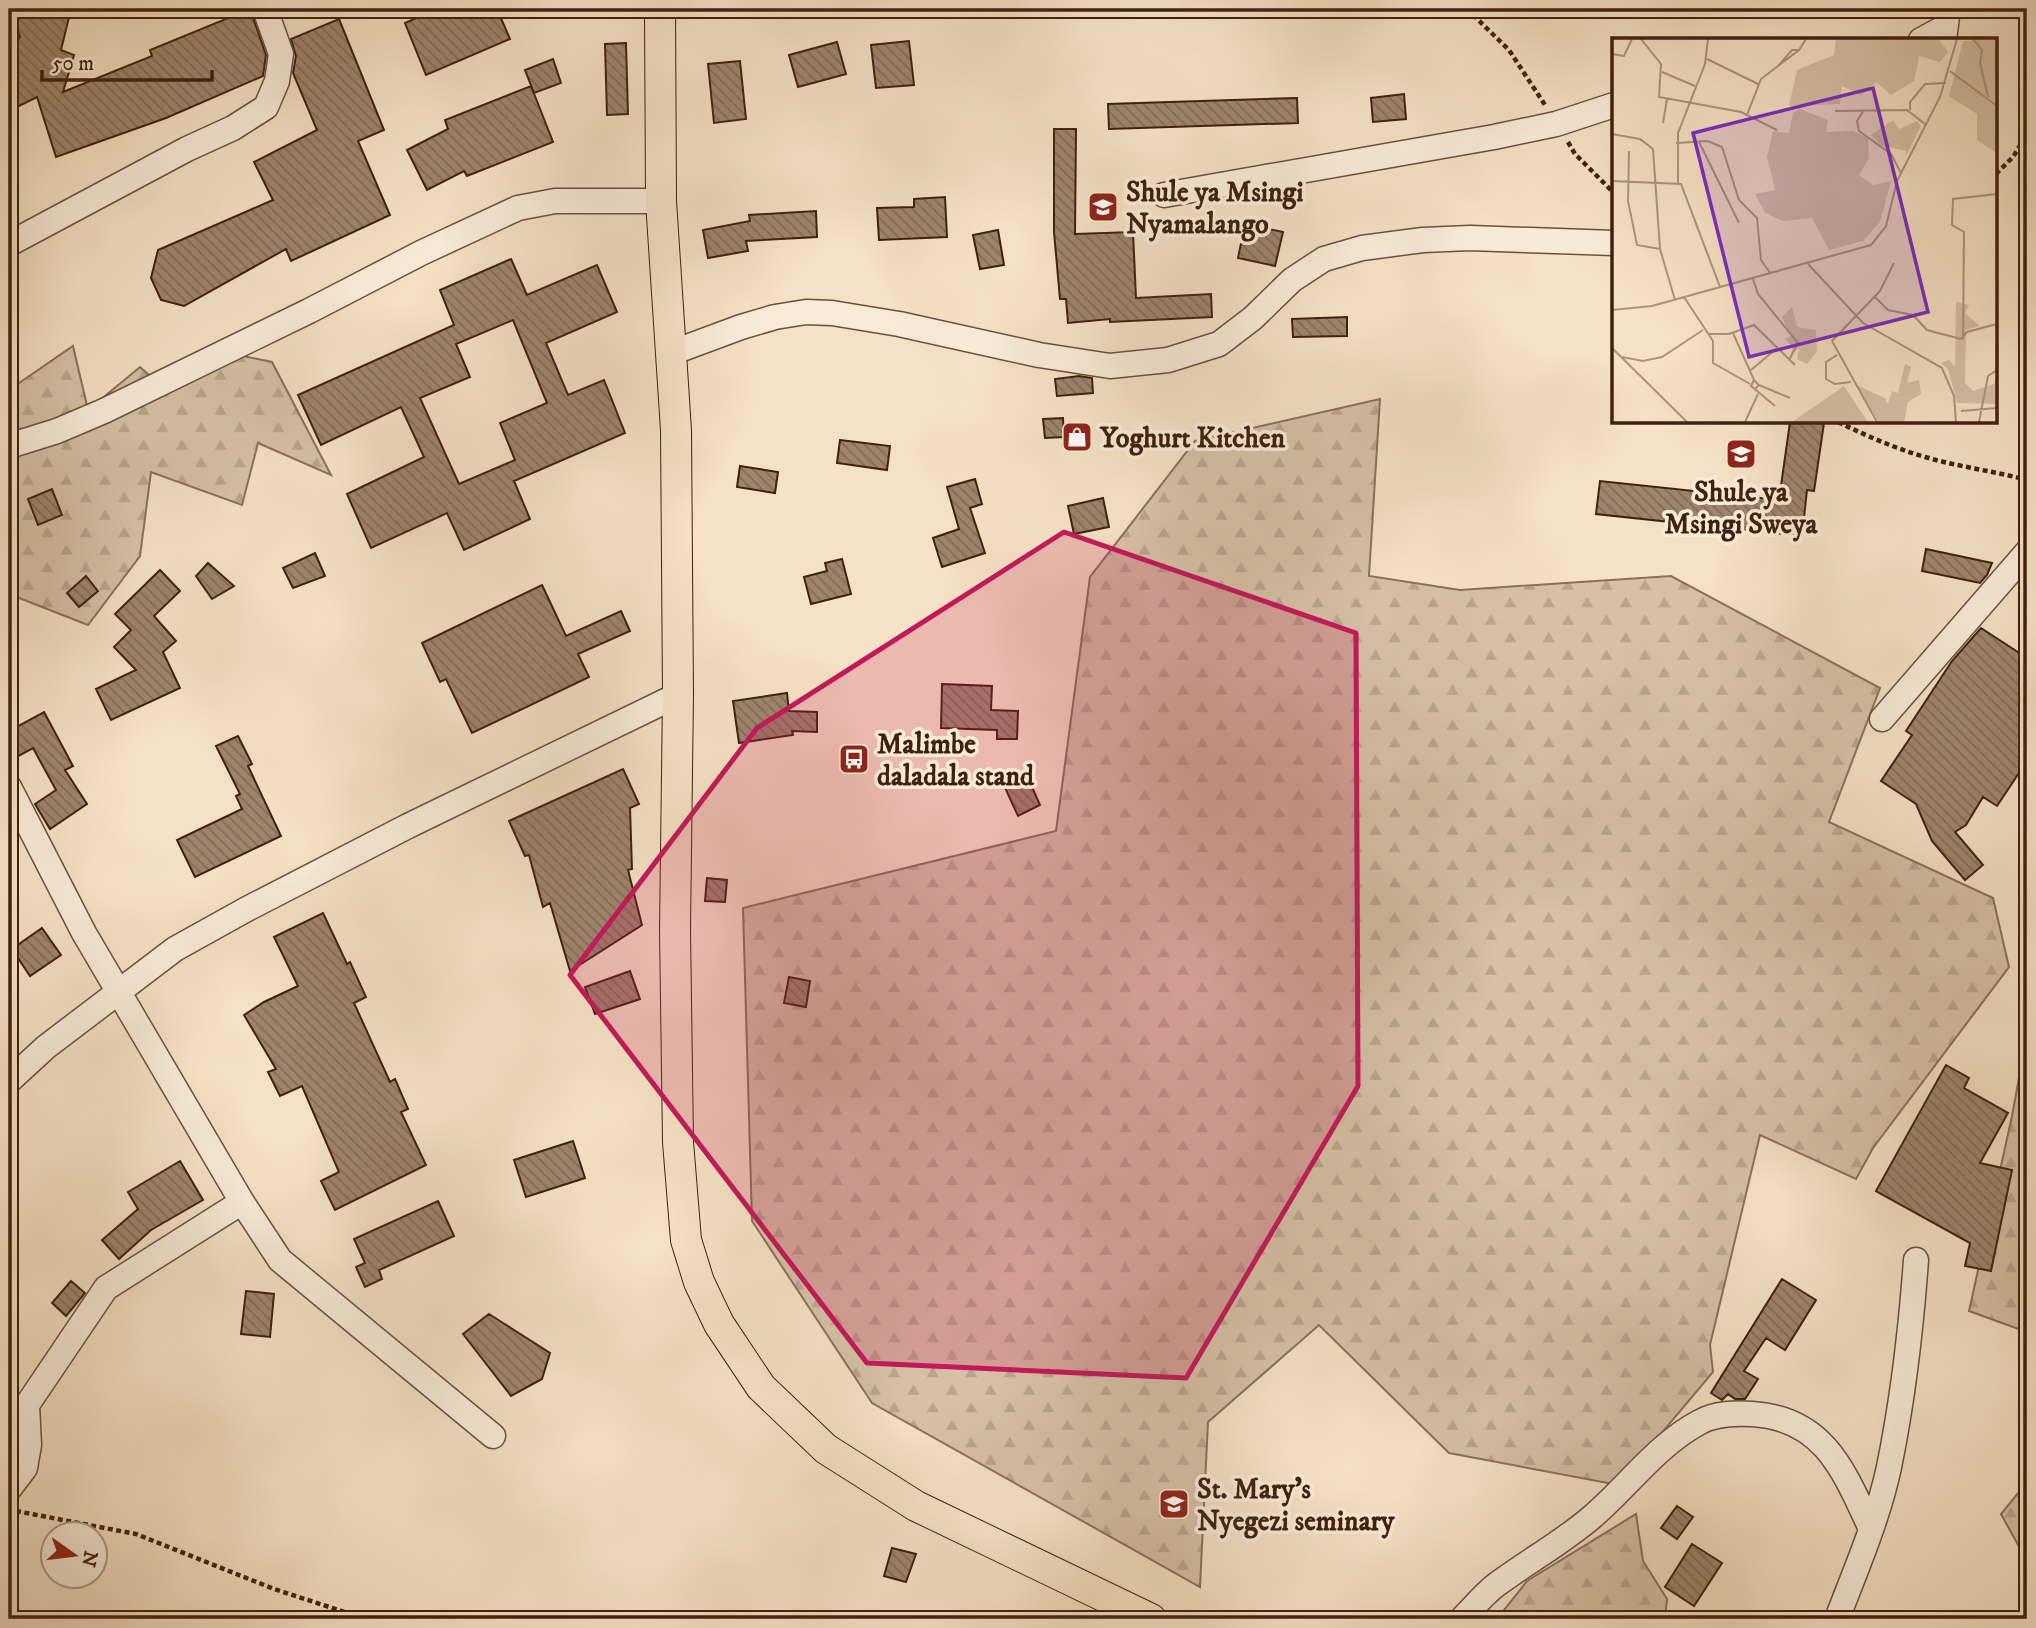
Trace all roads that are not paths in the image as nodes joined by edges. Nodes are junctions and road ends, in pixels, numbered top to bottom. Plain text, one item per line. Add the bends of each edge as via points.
1 (265, 9) edge
2 (660, 9) edge
3 (1946, 25) edge
4 (1924, 38) edge
5 (1612, 106) edge
6 (1164, 195) dead end
7 (661, 201) junction
8 (10, 240) edge
9 (1612, 243) edge
10 (671, 354) junction
11 (9, 446) edge
12 (2027, 552) edge
13 (678, 695) junction
14 (1882, 719) dead end
15 (9, 787) edge
16 (118, 991) junction
17 (9, 1081) edge
18 (243, 1202) junction
19 (1916, 1260) dead end
20 (493, 1436) dead end
21 (9, 1489) edge
22 (1871, 1528) junction
23 (1151, 1619) edge
24 (1462, 1619) edge
25 (1837, 1619) edge

1 - 8 street via 281,54 277,81 266,107
2 - 7 main road
3 - 4 street
5 - 6 street via 1556,124
7 - 10 main road
7 - 11 street via 555,201 517,208 104,411
9 - 10 street via 1470,238 1362,248 1324,259 1292,280 1219,344 1168,360 1110,366 899,324 806,312 741,327
10 - 13 main road
12 - 14 street
13 - 16 street via 247,909 175,949
13 - 23 main road via 678,1142 686,1240 719,1324 761,1387 827,1449 916,1506
15 - 16 street
16 - 17 street
16 - 18 street
18 - 20 street via 280,1260
18 - 21 street via 106,1288 27,1405 25,1468
19 - 22 street via 1911,1337 1888,1469
22 - 24 street via 1848,1481 1813,1434 1792,1422 1729,1413 1701,1421 1670,1443 1591,1518 1493,1587
22 - 25 street

